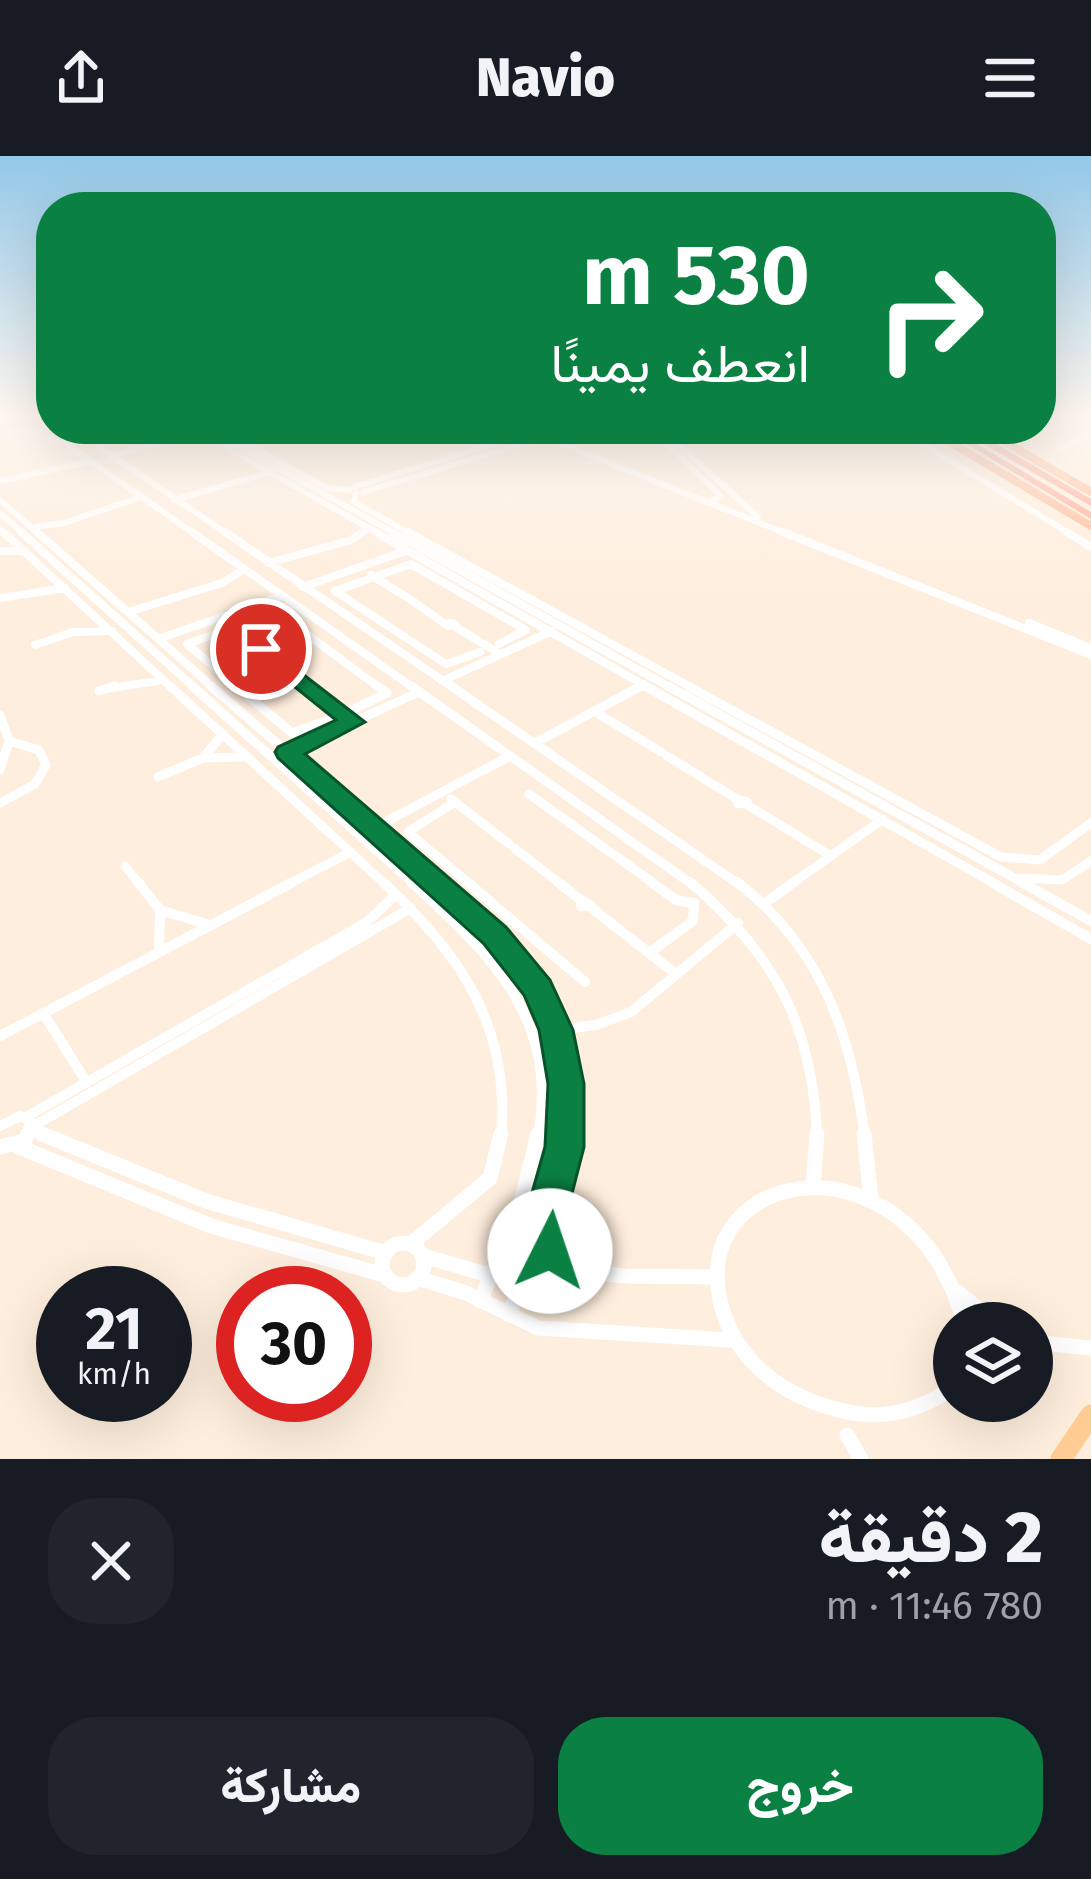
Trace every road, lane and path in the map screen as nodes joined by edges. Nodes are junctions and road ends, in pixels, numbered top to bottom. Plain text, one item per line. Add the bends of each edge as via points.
1 (109, 475) edge
2 (137, 475) edge
3 (238, 475) edge
4 (261, 475) edge
5 (276, 475) edge
6 (285, 475) edge
7 (303, 475) edge
8 (401, 475) edge
9 (412, 475) edge
10 (645, 475) edge
11 (650, 475) edge
12 (695, 475) edge
13 (710, 475) edge
14 (973, 475) edge
15 (1004, 475) edge
16 (1021, 475) edge
17 (1043, 475) edge
18 (1062, 475) edge
19 (354, 491) junction
20 (163, 492) junction
21 (1091, 492) edge
22 (141, 497) junction
23 (717, 498) junction
24 (734, 498) junction
25 (332, 499) junction
26 (0, 500) edge
27 (174, 500) junction
28 (1091, 503) edge
29 (153, 505) junction
30 (0, 513) edge
31 (1091, 516) edge
32 (758, 517) junction
33 (1091, 526) edge
34 (30, 527) junction
35 (0, 529) edge
36 (370, 529) junction
37 (11, 538) junction
38 (1091, 547) edge
39 (48, 548) junction
40 (0, 549) edge
41 (408, 550) junction
42 (25, 551) junction
43 (842, 552) junction
44 (431, 558) junction
45 (268, 563) junction
46 (413, 565) junction
47 (356, 566) junction
48 (244, 569) junction
49 (49, 573) junction
50 (373, 576) junction
51 (303, 587) junction
52 (66, 588) junction
53 (29, 590) junction
54 (282, 596) junction
55 (0, 598) edge
56 (128, 612) junction
57 (93, 614) junction
58 (217, 615) junction
59 (232, 627) junction
60 (112, 631) junction
61 (73, 632) junction
62 (552, 632) junction
63 (158, 639) junction
64 (35, 645) dead end
65 (190, 646) junction
66 (500, 649) junction
67 (1091, 651) edge
68 (174, 652) junction
69 (480, 652) dead end
70 (610, 654) junction
71 (600, 659) junction
72 (144, 661) junction
73 (444, 662) junction
74 (426, 670) junction
75 (165, 680) junction
76 (404, 681) junction
77 (442, 681) junction
78 (126, 682) junction
79 (644, 684) junction
80 (383, 689) junction
81 (99, 692) dead end
82 (419, 692) junction
83 (594, 711) junction
84 (0, 716) edge
85 (352, 716) junction
86 (332, 719) dead end
87 (223, 734) junction
88 (8, 740) junction
89 (535, 743) junction
90 (287, 752) junction
91 (510, 756) junction
92 (248, 757) junction
93 (203, 758) junction
94 (0, 770) edge
95 (584, 776) junction
96 (158, 777) dead end
97 (560, 790) junction
98 (442, 792) junction
99 (529, 794) dead end
100 (455, 802) junction
101 (0, 803) edge
102 (882, 804) junction
103 (871, 812) junction
104 (883, 819) junction
105 (1091, 823) edge
106 (374, 828) junction
107 (351, 852) junction
108 (831, 856) junction
109 (1091, 861) edge
110 (125, 866) dead end
111 (1008, 875) junction
112 (1062, 880) junction
113 (396, 894) junction
114 (1056, 902) junction
115 (460, 904) junction
116 (764, 904) junction
117 (411, 908) junction
118 (160, 910) junction
119 (445, 913) junction
120 (1091, 921) edge
121 (738, 923) junction
122 (213, 925) junction
123 (1091, 939) edge
124 (159, 953) junction
125 (649, 953) junction
126 (676, 974) junction
127 (585, 982) dead end
128 (44, 1014) junction
129 (556, 1030) junction
130 (0, 1036) edge
131 (87, 1083) junction
132 (2, 1121) edge
133 (30, 1125) junction
134 (6, 1148) edge
135 (813, 1186) junction
136 (871, 1199) junction
137 (541, 1235) junction
138 (412, 1243) junction
139 (386, 1253) junction
140 (424, 1256) junction
141 (563, 1267) junction
142 (527, 1270) junction
143 (384, 1275) junction
144 (492, 1276) junction
145 (717, 1277) junction
146 (417, 1278) junction
147 (956, 1290) junction
148 (480, 1301) junction
149 (959, 1302) edge
150 (970, 1302) edge
151 (509, 1316) junction
152 (729, 1340) junction
153 (1053, 1346) edge
154 (1091, 1348) edge
155 (794, 1412) dead end
156 (933, 1413) edge
157 (1091, 1415) edge
158 (829, 1429) dead end
159 (906, 1430) dead end
160 (862, 1459) edge
161 (1061, 1459) edge

1 - 22 street
2 - 20 street
3 - 20 street
4 - 27 street
5 - 36 street
6 - 25 street
7 - 19 street
8 - 19 street
9 - 19 street
10 - 43 street
11 - 23 street
12 - 23 street
13 - 24 street
14 - 38 street
15 - 33 highway
16 - 31 highway
17 - 28 highway
18 - 21 highway
19 - 25 street
19 - 105 street via 360,506 1001,857 1047,860
20 - 27 street
22 - 29 street
22 - 34 street
23 - 24 street
23 - 32 street
24 - 32 street
25 - 44 street
26 - 34 street
27 - 45 street
29 - 39 street
29 - 48 street
30 - 39 street
32 - 43 street
34 - 39 street
35 - 37 street
36 - 41 street
36 - 45 street
37 - 40 street
37 - 42 street
39 - 56 street
39 - 119 street
40 - 42 street
41 - 44 street
41 - 47 street
42 - 49 street
43 - 67 street
44 - 46 street
44 - 62 street
44 - 70 street
45 - 51 street
46 - 50 street
46 - 66 street via 526,630
47 - 50 street
47 - 51 street
48 - 54 street
48 - 56 street
49 - 52 street
49 - 53 street
50 - 66 street
50 - 73 street via 335,591
51 - 74 street
52 - 53 street
52 - 57 street
53 - 55 street
54 - 58 street
54 - 76 street
56 - 63 street
57 - 60 street
57 - 61 street
58 - 59 street
58 - 63 street
59 - 65 street
59 - 80 street via 277,612
59 - 85 street
60 - 61 street
60 - 72 street
61 - 64 street
62 - 66 street
62 - 71 street
63 - 68 street
65 - 68 street
65 - 86 street via 292,734
66 - 77 street
68 - 90 street
69 - 73 street
70 - 71 street
70 - 102 street
71 - 79 street
72 - 75 street
72 - 78 street
73 - 74 street
74 - 77 street
75 - 78 street
75 - 87 street
76 - 80 street
76 - 82 street
77 - 89 street
78 - 81 street
79 - 83 street
79 - 103 street
80 - 85 street via 386,695
82 - 85 street
82 - 91 street
83 - 89 street
83 - 108 street
84 - 88 street
85 - 90 street
87 - 92 street
87 - 93 street
88 - 94 street
88 - 101 street via 39,750 46,765 35,784
89 - 95 street
90 - 106 street
91 - 97 street
91 - 98 street
92 - 93 street
92 - 107 street
93 - 96 street
95 - 97 street
95 - 116 street
97 - 121 street
98 - 100 street
98 - 106 street
99 - 125 street via 676,900 694,903 693,921
100 - 125 street
100 - 127 street via 408,832
102 - 103 street
102 - 111 street
103 - 104 street
104 - 108 street
104 - 123 street
106 - 115 street
107 - 113 street
107 - 122 street
108 - 116 street
109 - 112 street
110 - 118 street
111 - 112 street
111 - 114 street
112 - 114 street
113 - 117 street
113 - 131 street via 367,922
114 - 120 street
115 - 119 street
115 - 129 street via 527,971
116 - 136 street via 806,953 846,1030 860,1082
117 - 133 street
117 - 138 street via 482,1002 503,1113 487,1183
118 - 122 street
118 - 124 street
119 - 144 street via 508,979 539,1058 536,1160
121 - 126 street
121 - 135 street via 785,991 812,1059 820,1137
122 - 124 street
124 - 128 street
125 - 126 street
126 - 129 street via 621,1018
128 - 130 street
128 - 131 street
129 - 137 street via 567,1115
131 - 133 street
132 - 133 street
133 - 134 street
133 - 139 street via 219,1208
134 - 143 street via 211,1226
135 - 136 street
135 - 145 street via 747,1210 726,1240
136 - 147 street via 917,1232
137 - 141 street
137 - 142 street
138 - 139 street
138 - 140 street
139 - 143 street
140 - 144 street
140 - 146 street
141 - 142 street
141 - 145 street
142 - 144 street
142 - 151 street
143 - 146 street via 403,1285
144 - 148 street
145 - 152 street
146 - 148 street
147 - 149 street
147 - 150 street
148 - 151 street
151 - 152 street via 538,1328
152 - 155 street via 749,1373
153 - 154 street
156 - 159 street
157 - 161 main road
158 - 160 street via 855,1435

